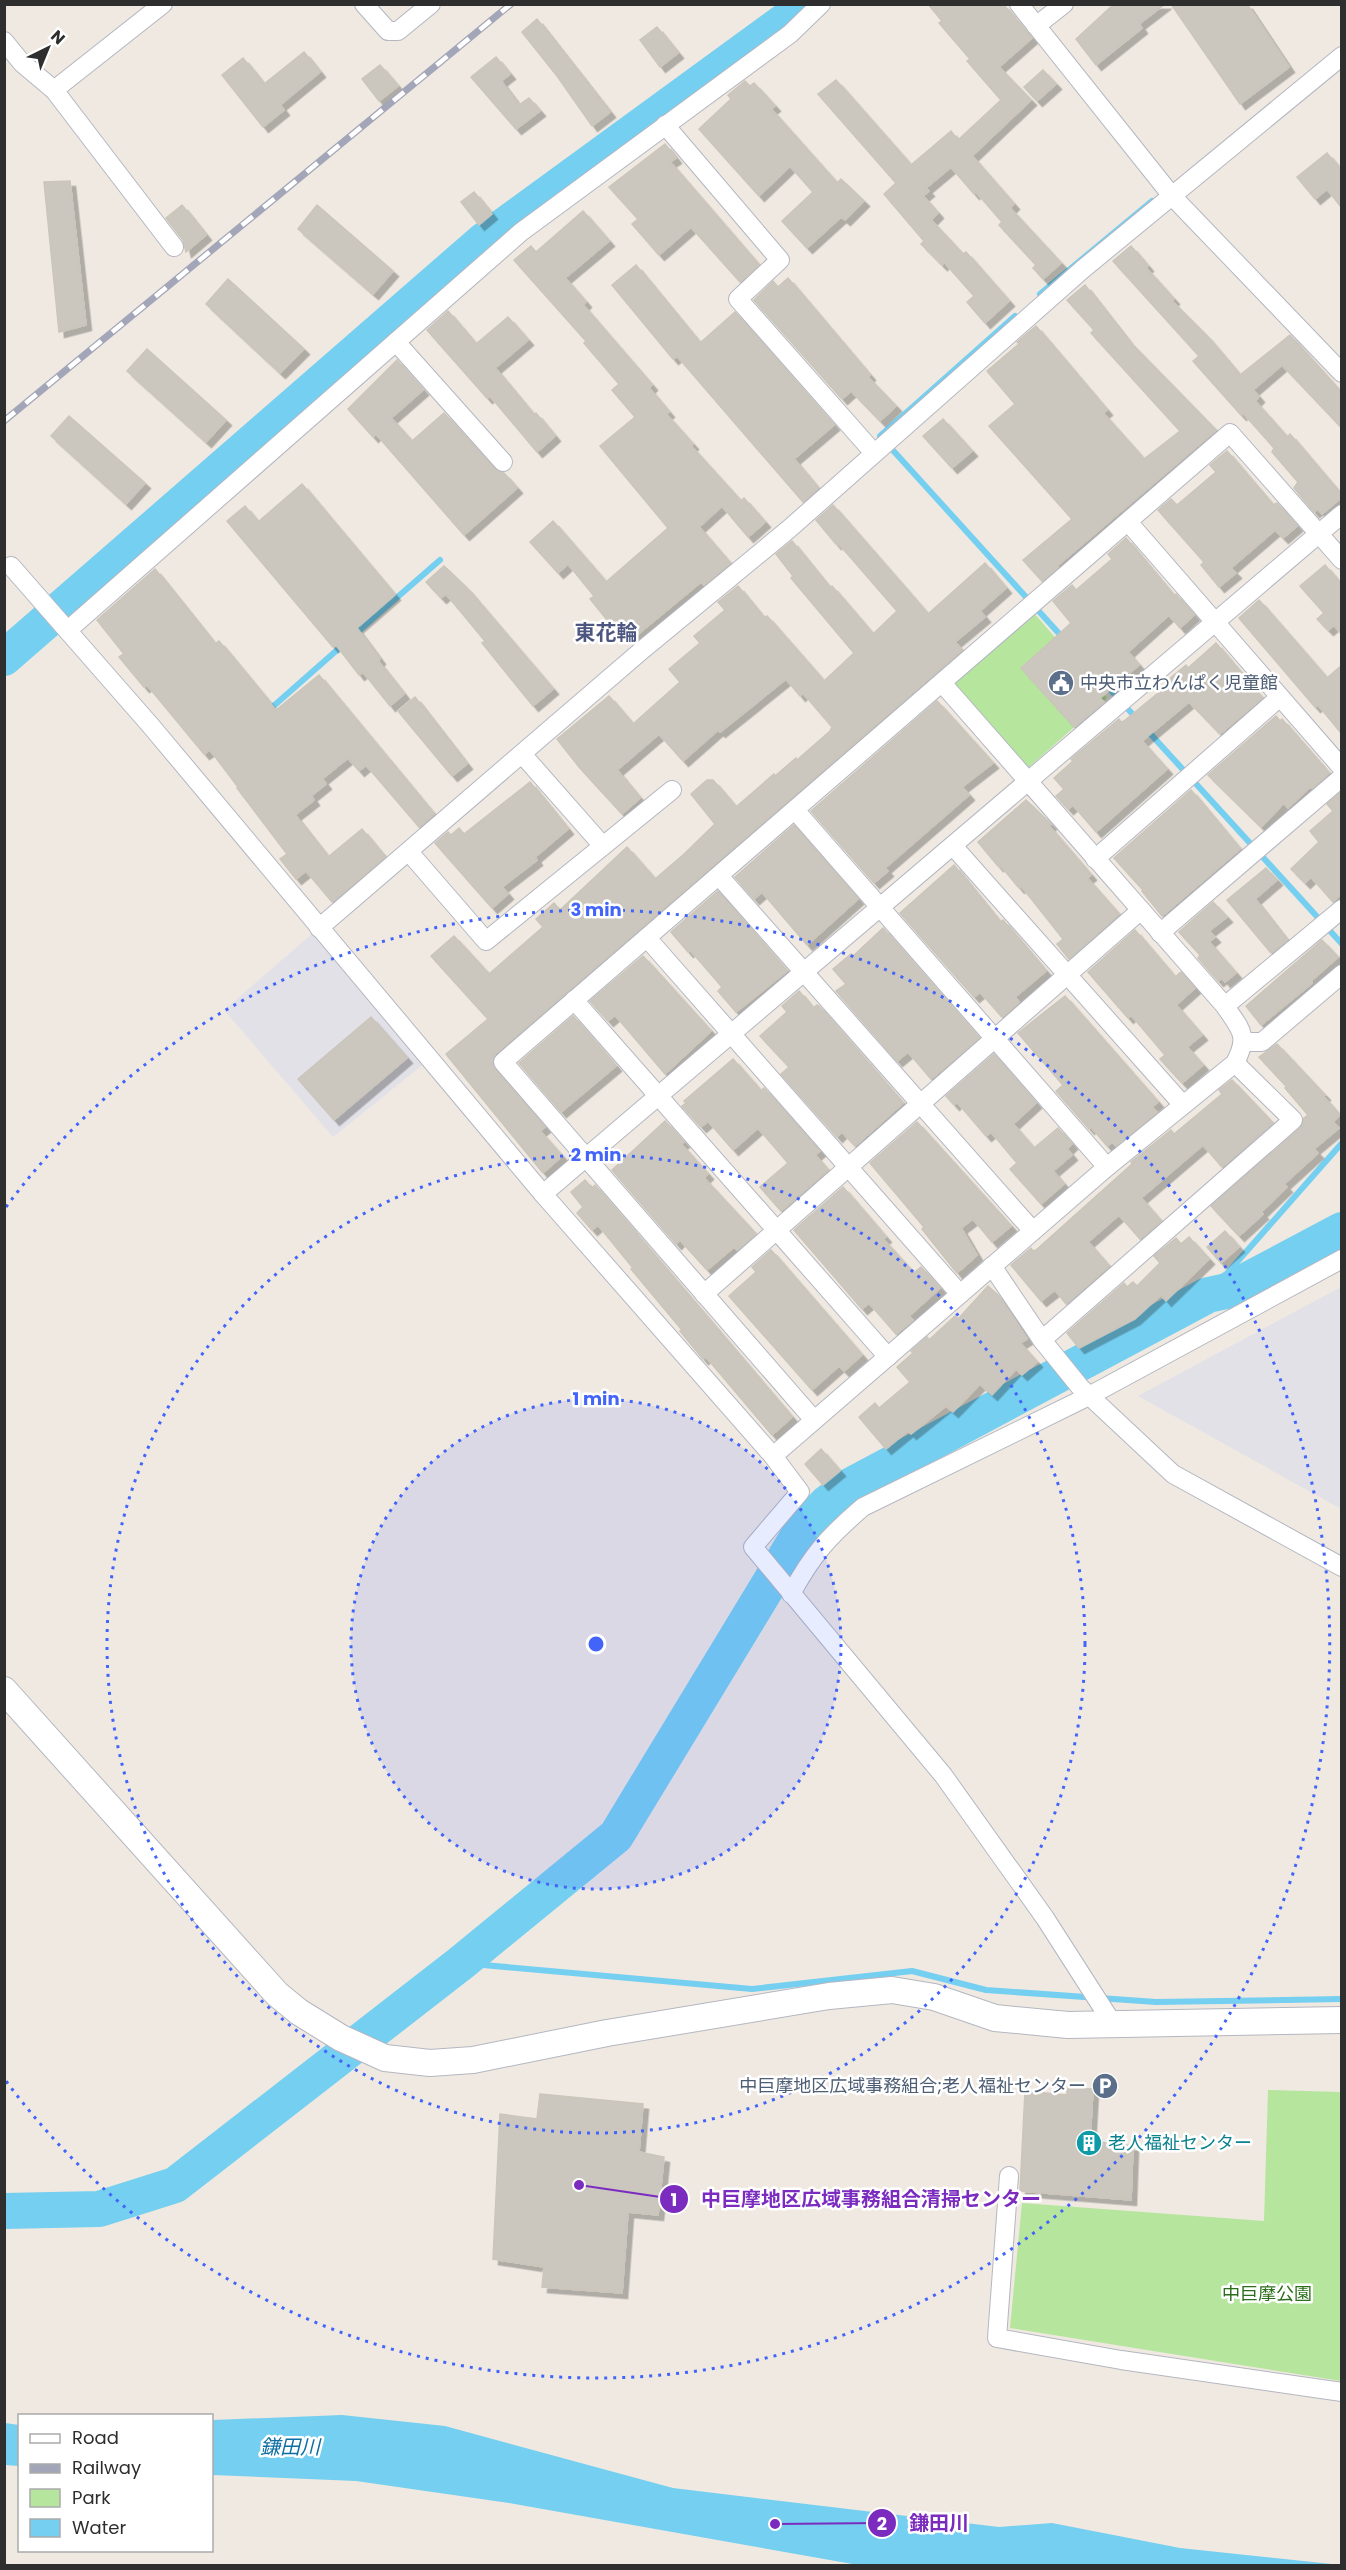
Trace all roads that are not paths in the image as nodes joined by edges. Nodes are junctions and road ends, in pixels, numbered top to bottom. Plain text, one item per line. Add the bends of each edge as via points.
1 (163, 4) edge
2 (364, 4) edge
3 (431, 4) edge
4 (821, 4) edge
5 (1019, 4) edge
6 (1064, 4) edge
7 (1036, 26) junction
8 (4, 41) edge
9 (1341, 56) edge
10 (54, 90) junction
11 (665, 125) junction
12 (1172, 196) junction
13 (174, 247) dead end
14 (396, 342) junction
15 (1341, 373) edge
16 (880, 448) junction
17 (503, 462) dead end
18 (1341, 514) edge
19 (1129, 523) junction
20 (1319, 533) junction
21 (1341, 560) edge
22 (11, 566) dead end
23 (1216, 622) junction
24 (65, 627) junction
25 (942, 683) junction
26 (1280, 698) junction
27 (522, 754) junction
28 (1341, 768) edge
29 (1341, 777) edge
30 (1028, 782) junction
31 (672, 790) dead end
32 (795, 810) junction
33 (603, 846) junction
34 (953, 846) junction
35 (409, 852) junction
36 (1095, 859) junction
37 (719, 876) junction
38 (881, 908) junction
39 (1141, 910) junction
40 (1338, 912) edge
41 (319, 928) junction
42 (1160, 933) junction
43 (647, 938) junction
44 (805, 973) junction
45 (1341, 974) edge
46 (1067, 975) junction
47 (574, 1000) junction
48 (1224, 1006) junction
49 (733, 1035) junction
50 (995, 1038) junction
51 (1243, 1042) junction
52 (1235, 1063) junction
53 (659, 1098) junction
54 (921, 1104) junction
55 (1183, 1105) junction
56 (586, 1158) junction
57 (849, 1167) junction
58 (1107, 1167) junction
59 (543, 1194) junction
60 (776, 1231) junction
61 (1033, 1231) junction
62 (1341, 1259) edge
63 (992, 1266) junction
64 (704, 1294) junction
65 (960, 1294) junction
66 (1042, 1340) junction
67 (888, 1357) junction
68 (1085, 1392) junction
69 (814, 1420) junction
70 (773, 1456) junction
71 (1341, 1567) edge
72 (787, 1589) junction
73 (4, 1690) edge
74 (1341, 2020) edge
75 (1113, 2024) junction
76 (1009, 2176) dead end
77 (1341, 2392) edge

1 - 10 street
2 - 3 street via 388,31 398,31
4 - 11 street via 790,34
5 - 7 street
6 - 7 street
7 - 12 street
8 - 10 street via 22,63
9 - 12 street
10 - 13 street
11 - 14 street via 521,232
11 - 16 street via 780,260 738,299
12 - 15 street
12 - 16 street
14 - 17 street
14 - 24 street
16 - 27 street
18 - 20 street
19 - 20 street via 1230,433
19 - 23 street
19 - 25 street
20 - 21 street
20 - 23 street
22 - 24 street
23 - 26 street
23 - 30 street
24 - 41 street
25 - 30 street
25 - 32 street
26 - 28 street
26 - 36 street
27 - 33 street
27 - 35 street
29 - 42 street
30 - 34 street
30 - 36 street
31 - 33 street
32 - 37 street
32 - 38 street
33 - 35 street via 486,941
34 - 38 street
34 - 46 street
35 - 41 street
36 - 39 street
37 - 43 street
37 - 44 street
38 - 44 street
38 - 50 street
39 - 42 street
39 - 46 street
40 - 48 street
41 - 59 street
42 - 48 street
43 - 47 street
43 - 49 street
44 - 49 street
44 - 54 street
45 - 51 street via 1262,1042
46 - 50 street
46 - 55 street
47 - 53 street
47 - 56 street via 503,1062
48 - 51 street via 1243,1033
49 - 53 street
49 - 57 street
50 - 54 street
50 - 58 street
51 - 52 street
52 - 55 street
52 - 66 street via 1293,1120
53 - 56 street
53 - 60 street
54 - 57 street
54 - 61 street
55 - 58 street
56 - 59 street
56 - 64 street
57 - 60 street
57 - 65 street
58 - 61 street
59 - 70 street
60 - 64 street
60 - 67 street
61 - 63 street
62 - 68 street
63 - 65 street
63 - 66 street
64 - 69 street
65 - 67 street
66 - 68 street
67 - 69 street
68 - 71 street via 1173,1474
68 - 72 street via 863,1507 837,1529
69 - 70 street
70 - 72 street via 800,1492 753,1547
72 - 75 street via 943,1775 1045,1918
73 - 75 street via 277,1994 341,2038 378,2055 430,2063 473,2060 607,2033 817,1998 892,1990 934,1997 995,2018 1068,2025
74 - 75 street
76 - 77 street via 997,2338

